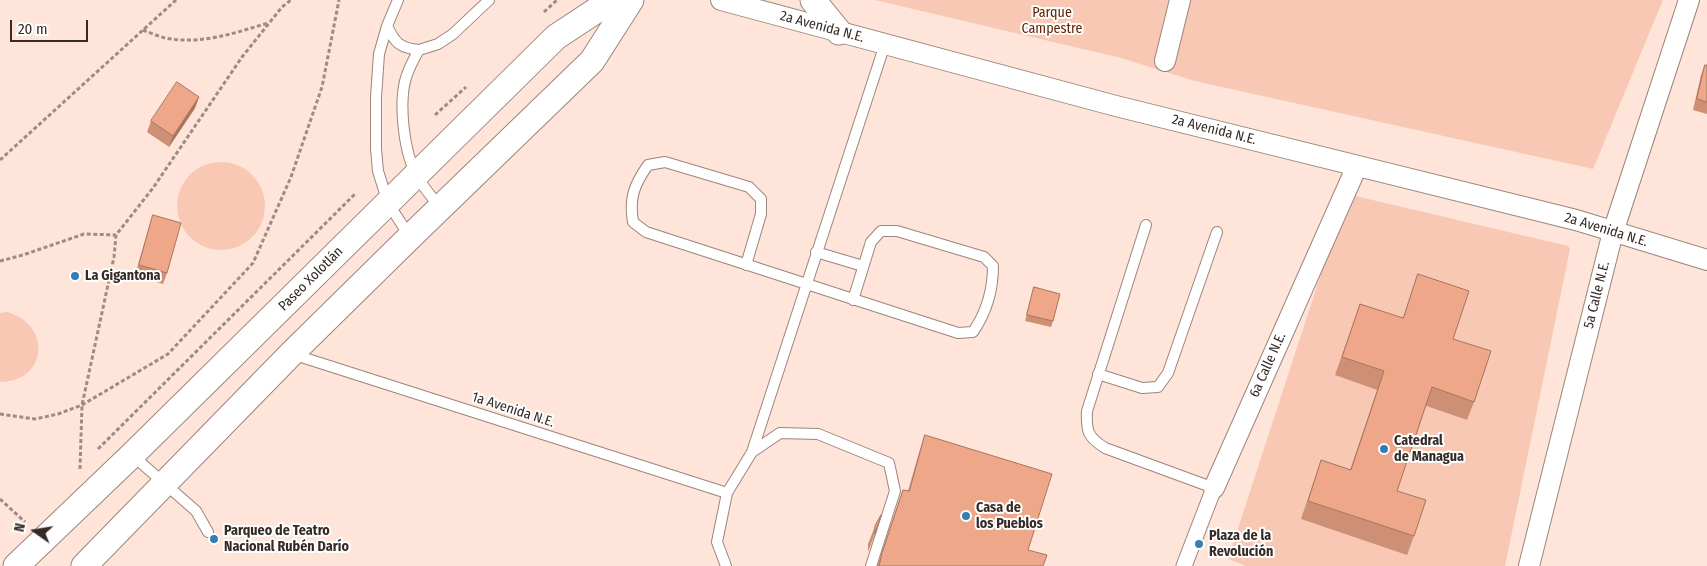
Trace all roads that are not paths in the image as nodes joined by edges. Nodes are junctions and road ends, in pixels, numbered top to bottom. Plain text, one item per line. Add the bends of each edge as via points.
1 (398, 0) edge
2 (489, 0) edge
3 (612, 0) edge
4 (630, 0) edge
5 (721, 0) edge
6 (813, 0) edge
7 (1180, 0) edge
8 (1689, 0) edge
9 (387, 26) junction
10 (839, 32) junction
11 (885, 44) junction
12 (419, 50) junction
13 (1165, 62) dead end
14 (1357, 166) junction
15 (417, 176) junction
16 (388, 203) junction
17 (440, 208) junction
18 (1146, 225) dead end
19 (1217, 232) dead end
20 (1613, 232) junction
21 (410, 237) junction
22 (816, 252) junction
23 (1707, 260) edge
24 (746, 265) junction
25 (863, 266) junction
26 (805, 284) junction
27 (853, 300) junction
28 (291, 354) junction
29 (1098, 374) junction
30 (752, 452) junction
31 (132, 455) junction
32 (164, 482) junction
33 (1214, 488) junction
34 (728, 493) junction
35 (208, 532) dead end
36 (16, 566) edge
37 (84, 566) edge
38 (726, 566) edge
39 (871, 566) edge
40 (1184, 566) edge
41 (1529, 566) edge

1 - 9 lane
2 - 12 lane via 453,34 438,44
3 - 15 street, Paseo Xolotlán via 556,37
4 - 17 street via 592,61
5 - 10 street, 2a Avenida N.E.
6 - 10 street
7 - 13 street
8 - 20 street, 5a Calle N.E.
9 - 12 lane via 399,45
9 - 16 lane via 377,73 376,149 378,171
10 - 11 street, 2a Avenida N.E.
11 - 14 street, 2a Avenida N.E.
11 - 22 lane
12 - 15 lane via 410,66 402,103 406,144
14 - 20 street, 2a Avenida N.E.
14 - 33 street, 6a Calle N.E.
15 - 16 street, Paseo Xolotlán
15 - 17 lane
16 - 21 lane
16 - 31 street, Paseo Xolotlán
17 - 21 street
18 - 29 lane
19 - 29 lane via 1168,373 1158,387 1142,388
20 - 23 street, 2a Avenida N.E.
20 - 41 street, 5a Calle N.E.
21 - 28 street
22 - 25 lane
22 - 26 lane
24 - 24 lane via 646,232 633,222 630,204 637,180 648,165 665,162 749,187 761,199 761,214
24 - 26 lane
25 - 27 lane
25 - 27 lane via 872,242 881,231 897,231 984,257 994,266 982,319 973,332 958,333
26 - 27 lane
26 - 30 lane
28 - 32 street
28 - 34 lane, 1a Avenida N.E.
29 - 33 lane via 1087,411 1086,427 1092,440 1105,448
30 - 34 lane
30 - 39 lane via 780,433 818,434 889,463 895,491
31 - 32 lane
31 - 36 street, Paseo Xolotlán
32 - 35 lane via 196,511
32 - 37 street
33 - 40 street, 6a Calle N.E.
34 - 38 lane via 717,542

